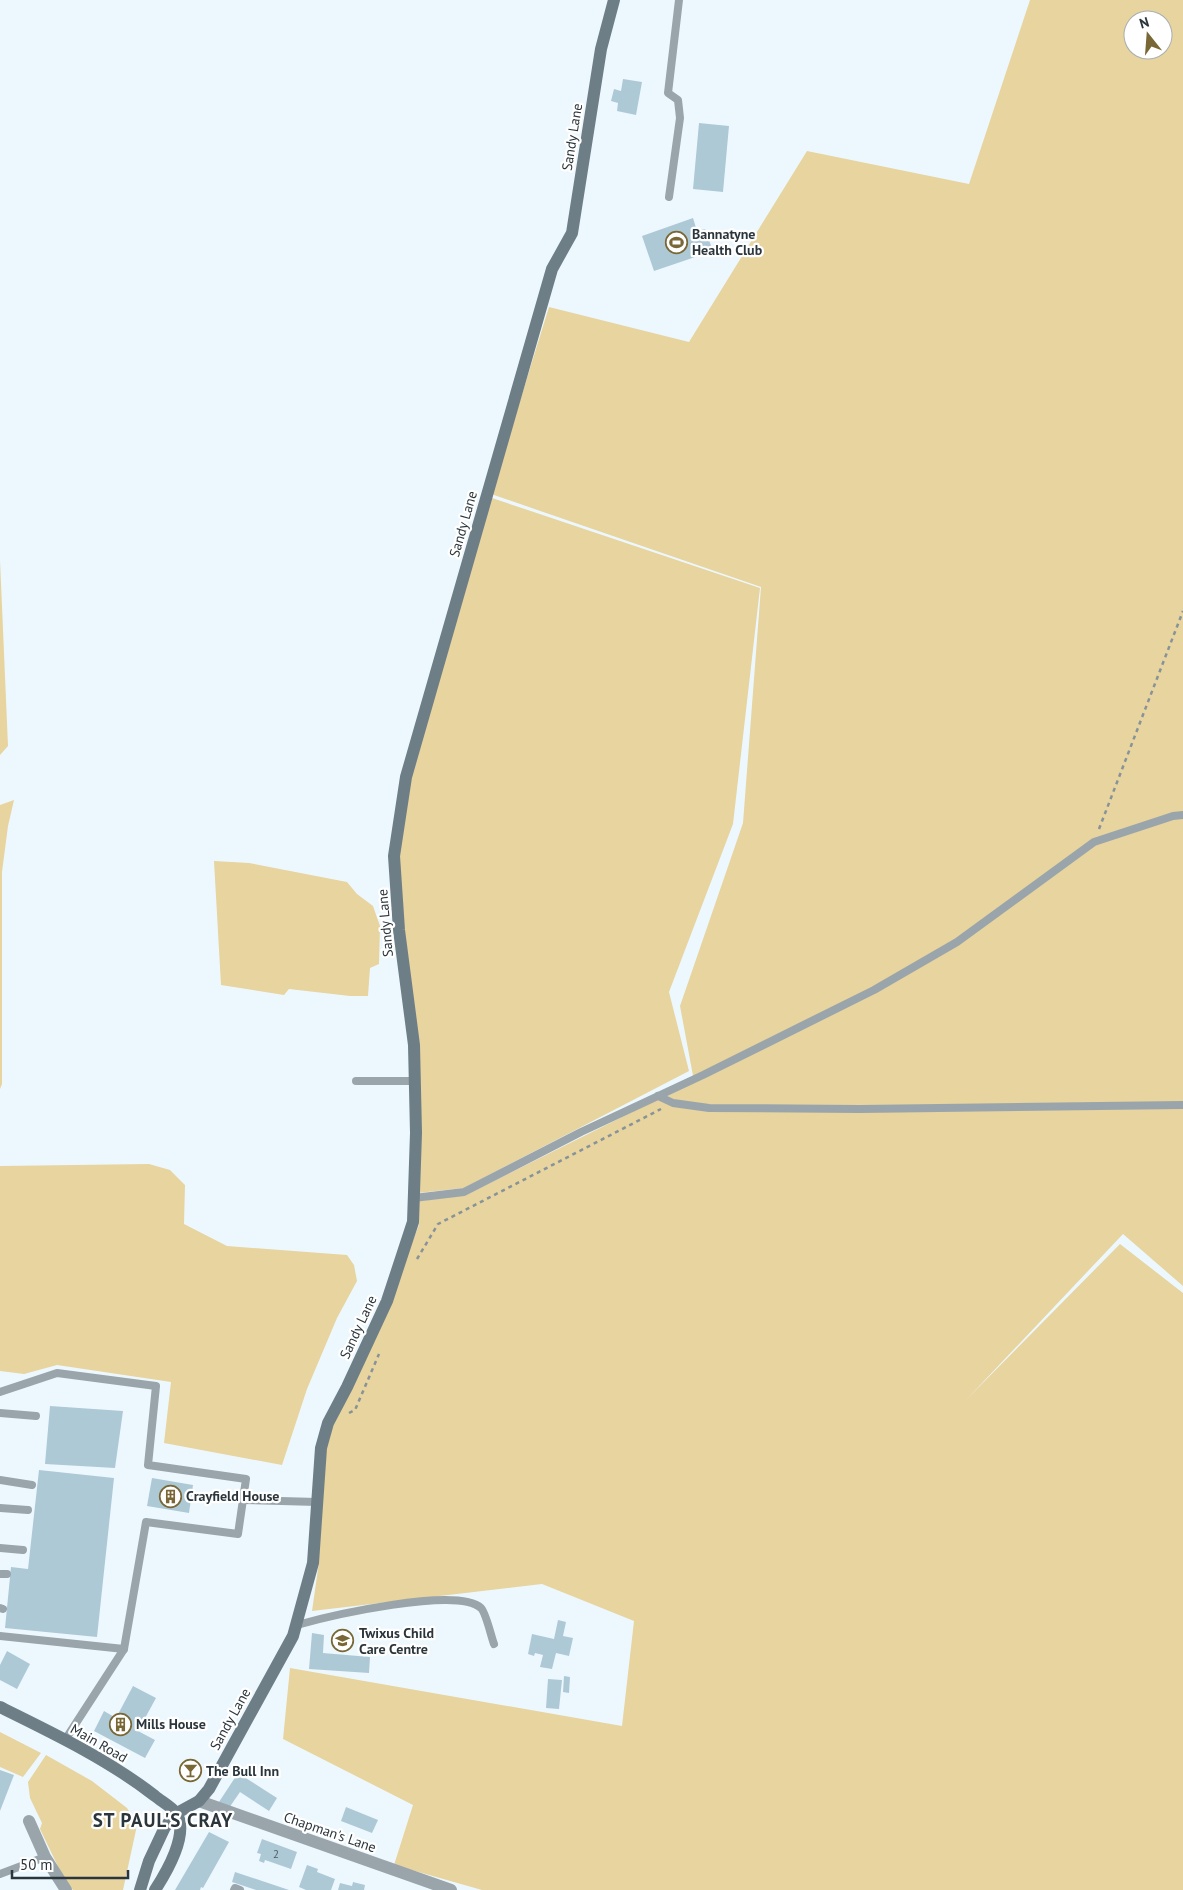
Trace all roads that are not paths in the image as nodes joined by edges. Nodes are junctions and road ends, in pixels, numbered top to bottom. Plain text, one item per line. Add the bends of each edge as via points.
1 (614, 0) edge
2 (679, 0) edge
3 (669, 197) dead end
4 (1183, 814) edge
5 (356, 1081) dead end
6 (415, 1081) junction
7 (658, 1096) junction
8 (1183, 1105) edge
9 (414, 1198) junction
10 (0, 1392) edge
11 (0, 1412) edge
12 (36, 1416) dead end
13 (0, 1480) edge
14 (32, 1485) dead end
15 (243, 1500) junction
16 (317, 1502) junction
17 (0, 1508) edge
18 (28, 1510) dead end
19 (0, 1548) edge
20 (23, 1550) dead end
21 (297, 1625) junction
22 (0, 1636) edge
23 (494, 1644) dead end
24 (124, 1649) junction
25 (0, 1708) edge
26 (65, 1740) junction
27 (199, 1801) junction
28 (177, 1813) junction
29 (29, 1821) dead end
30 (45, 1857) junction
31 (0, 1874) edge
32 (66, 1890) edge
33 (140, 1890) edge
34 (155, 1890) edge
35 (234, 1890) edge
36 (240, 1890) edge
37 (451, 1890) edge

1 - 6 street, Sandy Lane via 601,49 572,233 552,269 406,777 394,856
2 - 3 lane via 668,93 678,100 680,118
4 - 7 lane via 1094,842 958,942 874,990
5 - 6 lane
6 - 9 street, Sandy Lane
7 - 8 lane via 673,1103 709,1108
7 - 9 lane via 464,1192
9 - 16 street, Sandy Lane via 413,1222 388,1301 328,1423 321,1448
10 - 15 lane via 58,1373 156,1386 148,1465 246,1479
11 - 12 lane
13 - 14 lane
15 - 16 lane
15 - 24 lane via 238,1534 146,1522
16 - 21 street, Sandy Lane via 312,1563
17 - 18 lane
19 - 20 lane
21 - 23 lane via 377,1607 440,1600 470,1602 482,1609
21 - 27 street, Sandy Lane via 294,1636 209,1789
22 - 24 lane
24 - 26 lane
25 - 26 street, Main Road
26 - 28 street, Main Road via 139,1784
27 - 28 street, Sandy Lane
27 - 37 street, Chapman's Lane
28 - 33 street via 165,1827
28 - 34 street via 181,1832 168,1870
29 - 30 street
30 - 31 lane
30 - 32 street
35 - 36 lane

